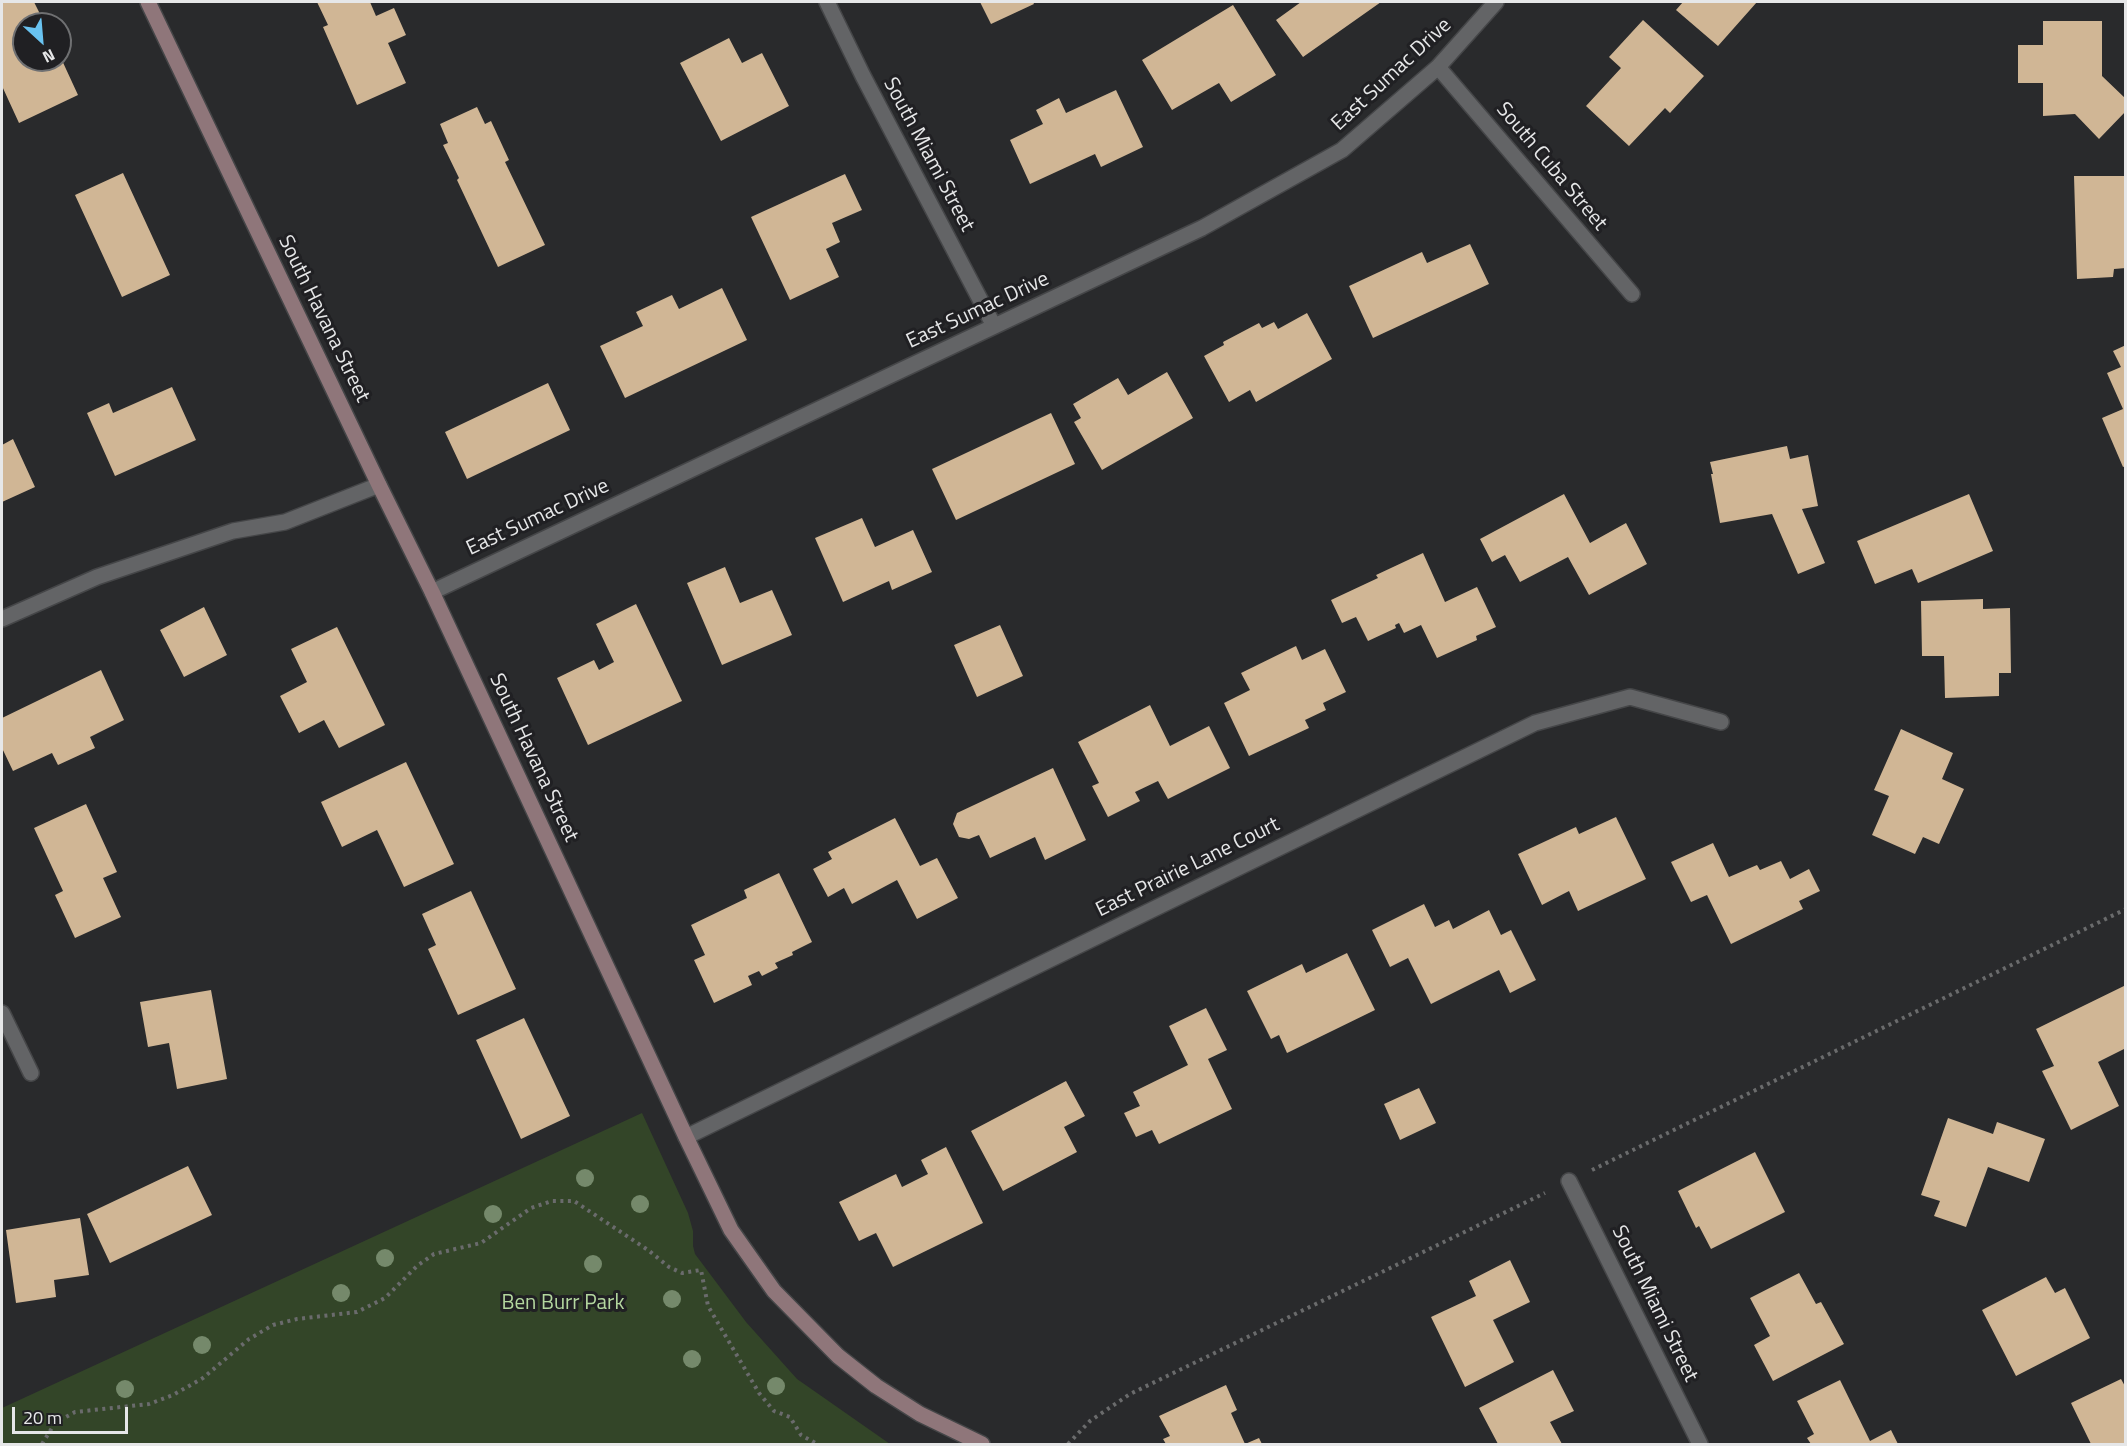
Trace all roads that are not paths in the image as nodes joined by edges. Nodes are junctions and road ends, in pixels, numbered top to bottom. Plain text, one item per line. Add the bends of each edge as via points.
1 (148, 2) edge
2 (827, 2) edge
3 (1496, 2) edge
4 (1438, 67) junction
5 (1632, 294) dead end
6 (994, 326) junction
7 (379, 485) junction
8 (432, 592) junction
9 (2, 619) edge
10 (1721, 722) dead end
11 (2, 1013) edge
12 (31, 1073) dead end
13 (686, 1137) junction
14 (1569, 1181) dead end
15 (982, 1444) edge
16 (1700, 1444) edge

1 - 7 street, South Havana Street
2 - 6 street, South Miami Street
3 - 4 street, East Sumac Drive
4 - 5 street, South Cuba Street
4 - 6 street, East Sumac Drive via 1342,150 1202,228
6 - 8 street, East Sumac Drive
7 - 8 street, South Havana Street
7 - 9 street via 285,522 233,531 98,577
8 - 13 street, South Havana Street
10 - 13 street, East Prairie Lane Court via 1630,697 1535,723
11 - 12 street
13 - 15 street, South Havana Street via 731,1230 782,1300 838,1356 876,1386 920,1414
14 - 16 street, South Miami Street

